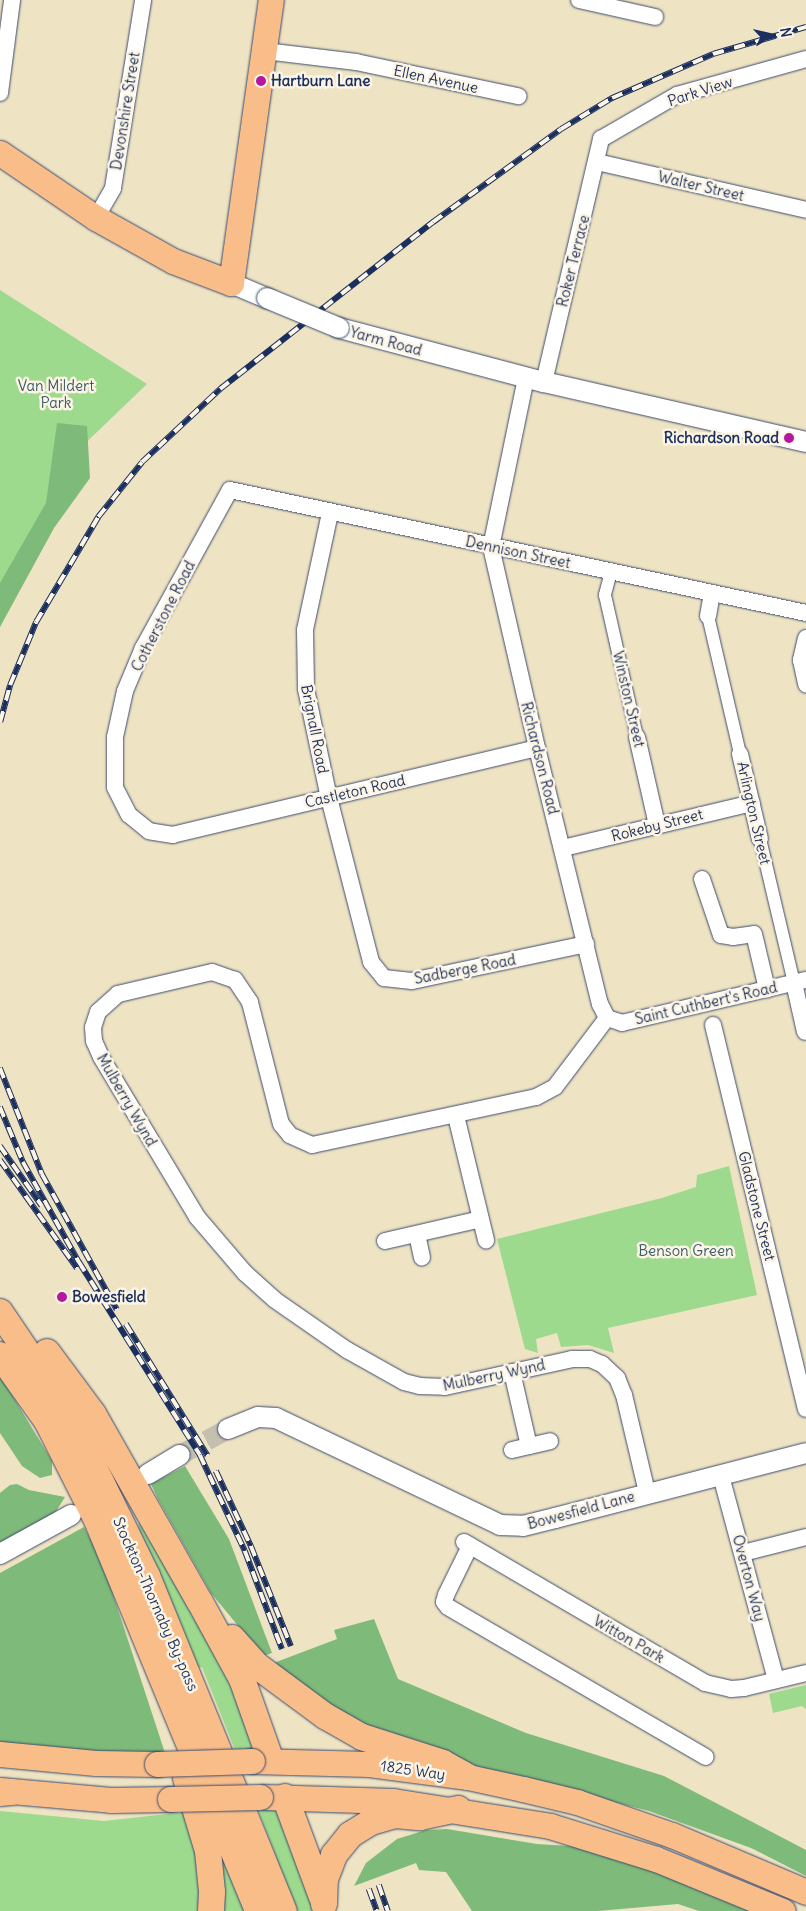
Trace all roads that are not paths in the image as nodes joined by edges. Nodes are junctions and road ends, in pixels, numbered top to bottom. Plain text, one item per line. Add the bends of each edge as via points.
1 (12, 0) edge
2 (142, 0) edge
3 (271, 0) edge
4 (579, 0) edge
5 (655, 17) dead end
6 (265, 51) junction
7 (806, 59) edge
8 (0, 93) edge
9 (518, 96) dead end
10 (601, 139) joint
11 (0, 153) edge
12 (597, 162) junction
13 (806, 210) edge
14 (96, 218) junction
15 (230, 283) junction
16 (535, 380) junction
17 (806, 442) edge
18 (230, 490) joint
19 (330, 513) junction
20 (492, 547) junction
21 (611, 572) junction
22 (712, 593) junction
23 (806, 613) edge
24 (708, 616) joint
25 (806, 638) edge
26 (806, 684) edge
27 (637, 737) joint
28 (537, 748) junction
29 (740, 754) joint
30 (328, 798) junction
31 (752, 803) junction
32 (657, 825) junction
33 (173, 835) joint
34 (760, 839) joint
35 (563, 848) junction
36 (702, 879) dead end
37 (586, 944) junction
38 (800, 982) edge
39 (767, 989) junction
40 (707, 1003) junction
41 (607, 1018) junction
42 (713, 1025) joint
43 (805, 1032) edge
44 (456, 1116) junction
45 (481, 1219) junction
46 (418, 1234) junction
47 (486, 1240) dead end
48 (386, 1241) dead end
49 (422, 1257) dead end
50 (0, 1293) edge
51 (0, 1312) edge
52 (0, 1355) edge
53 (512, 1372) junction
54 (806, 1409) edge
55 (228, 1429) tunnel mouth
56 (550, 1441) dead end
57 (529, 1446) junction
58 (512, 1450) dead end
59 (806, 1453) edge
60 (180, 1455) tunnel mouth
61 (148, 1474) dead end
62 (721, 1476) junction
63 (647, 1492) junction
64 (71, 1515) dead end
65 (806, 1537) edge
66 (743, 1553) junction
67 (0, 1554) edge
68 (200, 1602) junction
69 (146, 1640) junction
70 (806, 1673) edge
71 (776, 1680) junction
72 (0, 1754) edge
73 (706, 1757) dead end
74 (262, 1761) junction
75 (468, 1777) junction
76 (4, 1792) edge
77 (273, 1797) junction
78 (458, 1809) junction
79 (806, 1892) edge
80 (325, 1907) edge
81 (211, 1911) edge
82 (258, 1911) edge
83 (284, 1911) edge
84 (783, 1911) edge

1 - 8 street
2 - 14 street, Devonshire Street via 113,188
3 - 6 main road
4 - 5 street
6 - 9 street, Ellen Avenue via 356,62
6 - 15 main road
7 - 10 street, Park View via 676,95
10 - 12 street, Roker Terrace
11 - 14 main road, Yarm Road
12 - 13 street, Walter Street
12 - 16 street, Roker Terrace
14 - 15 main road, Yarm Road via 173,261
15 - 16 street, Yarm Road, bridge via 339,328
16 - 17 street, Yarm Road
16 - 20 street, Richardson Road
18 - 19 street, Dennison Street
18 - 33 street, Cotherstone Road via 143,648 125,691 115,738 115,787 129,814 149,831
19 - 20 street, Dennison Street
19 - 30 street, Brignall Road via 305,630 306,690
20 - 21 street, Dennison Street
20 - 28 street, Richardson Road
21 - 22 street, Dennison Street
21 - 27 street, Winston Street via 605,595
22 - 23 street, Dennison Street
22 - 24 street, Arlington Street
24 - 29 street, Arlington Street
25 - 26 street via 801,660
27 - 32 street, Winston Street
28 - 30 street, Castleton Road
28 - 35 street, Richardson Road
29 - 31 street, Arlington Street
30 - 33 street, Castleton Road
30 - 37 street, Sadberge Road via 371,962 384,978 412,981
31 - 32 street, Rokeby Street
31 - 34 street, Arlington Street
32 - 35 street, Rokeby Street
34 - 38 street, Arlington Street
35 - 37 street, Richardson Road
36 - 39 street via 720,935 754,934
37 - 41 street, Richardson Road via 600,1004
38 - 39 street, Saint Cuthbert's Road
38 - 43 street, Arlington Street
39 - 40 street, Saint Cuthbert's Road
40 - 41 street, Saint Cuthbert's Road via 622,1023
40 - 42 street, Gladstone Street
41 - 44 street, Mulberry Wynd via 556,1087 536,1097
42 - 54 street, Gladstone Street
44 - 45 street
44 - 53 street, Mulberry Wynd via 326,1145 302,1143 281,1124 250,1002 244,989 225,975 212,972 118,994 98,1012 93,1027 94,1041 101,1057 197,1217 234,1261 275,1300 347,1350 404,1382 445,1387
45 - 46 street
45 - 47 street
46 - 48 street
46 - 49 street
50 - 68 highway via 93,1414
51 - 83 highway, Stockton-Thornaby By-pass via 66,1410 147,1576
52 - 69 highway, Stockton-Thornaby By-pass via 47,1421 97,1520
53 - 57 street
53 - 63 street, Mulberry Wynd via 572,1359 590,1359 612,1371 624,1395
55 - 63 street, Bowesfield Lane via 258,1417 276,1418 500,1525 523,1526
56 - 57 street
57 - 58 street
59 - 62 street, Bowesfield Lane
60 - 61 street
62 - 63 street, Bowesfield Lane
62 - 66 street, Overton Way
64 - 67 street
65 - 66 street
66 - 71 street, Overton Way
68 - 74 highway via 242,1679
68 - 75 highway via 256,1665 325,1716 362,1737 443,1763
69 - 81 highway via 208,1851
69 - 82 highway, Stockton-Thornaby By-pass
70 - 71 street, Witton Park
71 - 73 street, Witton Park via 731,1690 705,1683 467,1544 446,1594 444,1602 448,1607
72 - 74 main road, 1825 Way, bridge via 96,1763
74 - 75 main road, 1825 Way via 362,1764
74 - 77 main road
75 - 79 main road, 1825 Way via 577,1802 713,1850
76 - 77 main road, bridge via 111,1800
77 - 78 main road via 376,1800
77 - 80 highway
78 - 80 highway via 420,1817 395,1816 371,1822 350,1835 334,1855 325,1878
78 - 84 main road via 588,1835

